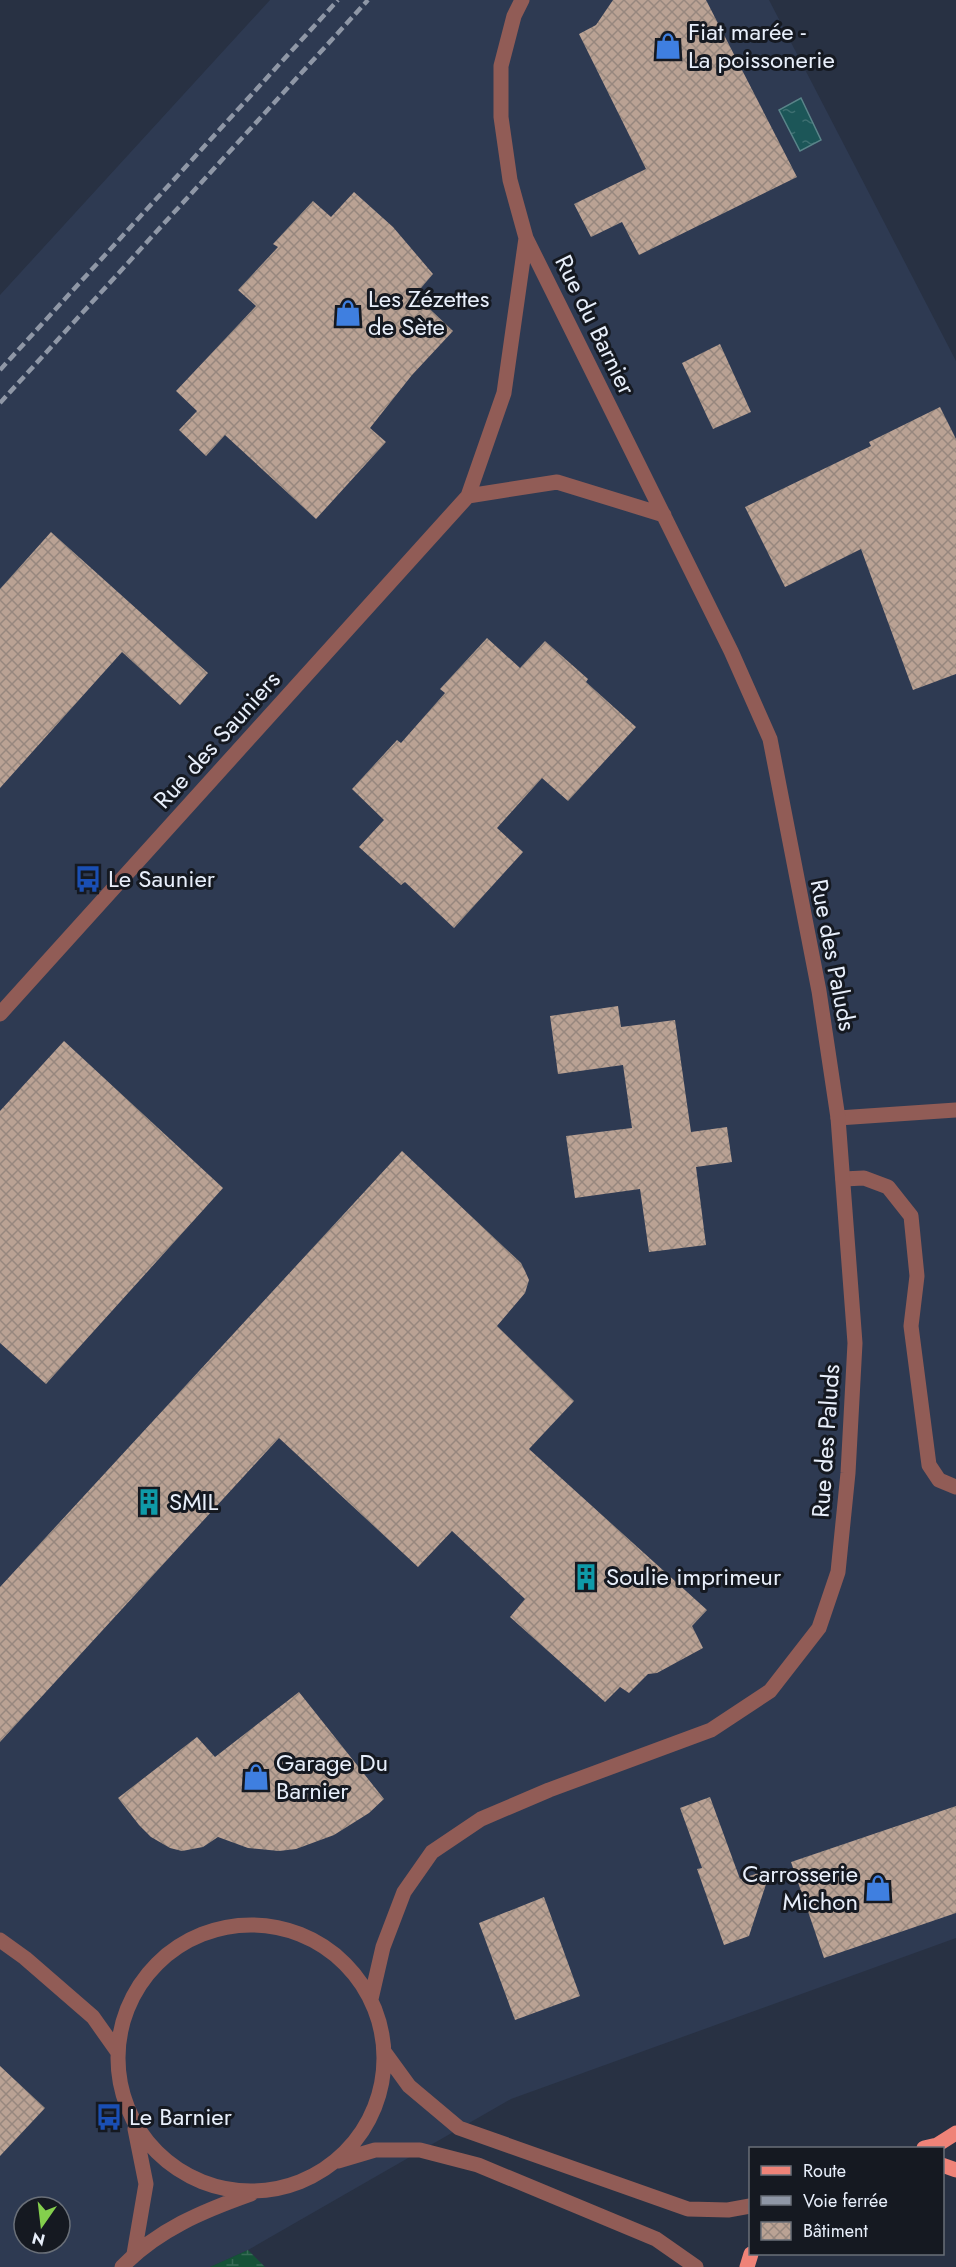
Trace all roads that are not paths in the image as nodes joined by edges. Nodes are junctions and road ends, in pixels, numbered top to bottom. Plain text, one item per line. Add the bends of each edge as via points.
1 (522, 0) edge
2 (526, 238) junction
3 (468, 496) junction
4 (664, 515) junction
5 (731, 651) joint
6 (0, 1014) edge
7 (956, 1110) edge
8 (838, 1118) junction
9 (843, 1179) junction
10 (956, 1487) edge
11 (0, 1940) edge
12 (371, 1999) junction
13 (117, 2051) junction
14 (385, 2053) junction
15 (134, 2123) junction
16 (956, 2133) edge
17 (928, 2147) edge
18 (335, 2162) junction
19 (259, 2191) junction
20 (749, 2206) edge
21 (134, 2254) junction
22 (122, 2267) edge
23 (696, 2267) edge

1 - 2 street, Rue du Barnier via 501,66 501,117 510,180
2 - 3 street, Rue des Sauniers via 504,393
2 - 4 street, Rue du Barnier
3 - 4 street via 557,482
3 - 6 street, Rue des Sauniers
4 - 5 street, Rue du Barnier
5 - 8 street, Rue des Paluds via 770,739 819,991
7 - 8 street
8 - 9 street, Rue des Paluds
9 - 10 street via 864,1178 888,1187 911,1216 917,1276 911,1326 929,1465 939,1480
9 - 12 street, Rue des Paluds via 855,1355 838,1572 819,1628 770,1691 711,1730 481,1819 432,1852 404,1892 383,1947
11 - 13 street via 93,2017
12 - 13 street via 354,1972 331,1950 303,1934 272,1926 240,1925 208,1931 179,1944 135,1990 122,2020
12 - 14 street
13 - 15 street via 121,2088
14 - 18 street via 383,2084 374,2113 357,2140
14 - 20 street via 409,2086 459,2128 688,2209
15 - 19 street via 174,2167 200,2182 230,2190
15 - 21 street via 146,2184
16 - 17 main road
18 - 19 street via 312,2177
18 - 23 street via 375,2150 420,2150 478,2165 656,2239
19 - 21 street via 179,2223
21 - 22 street

